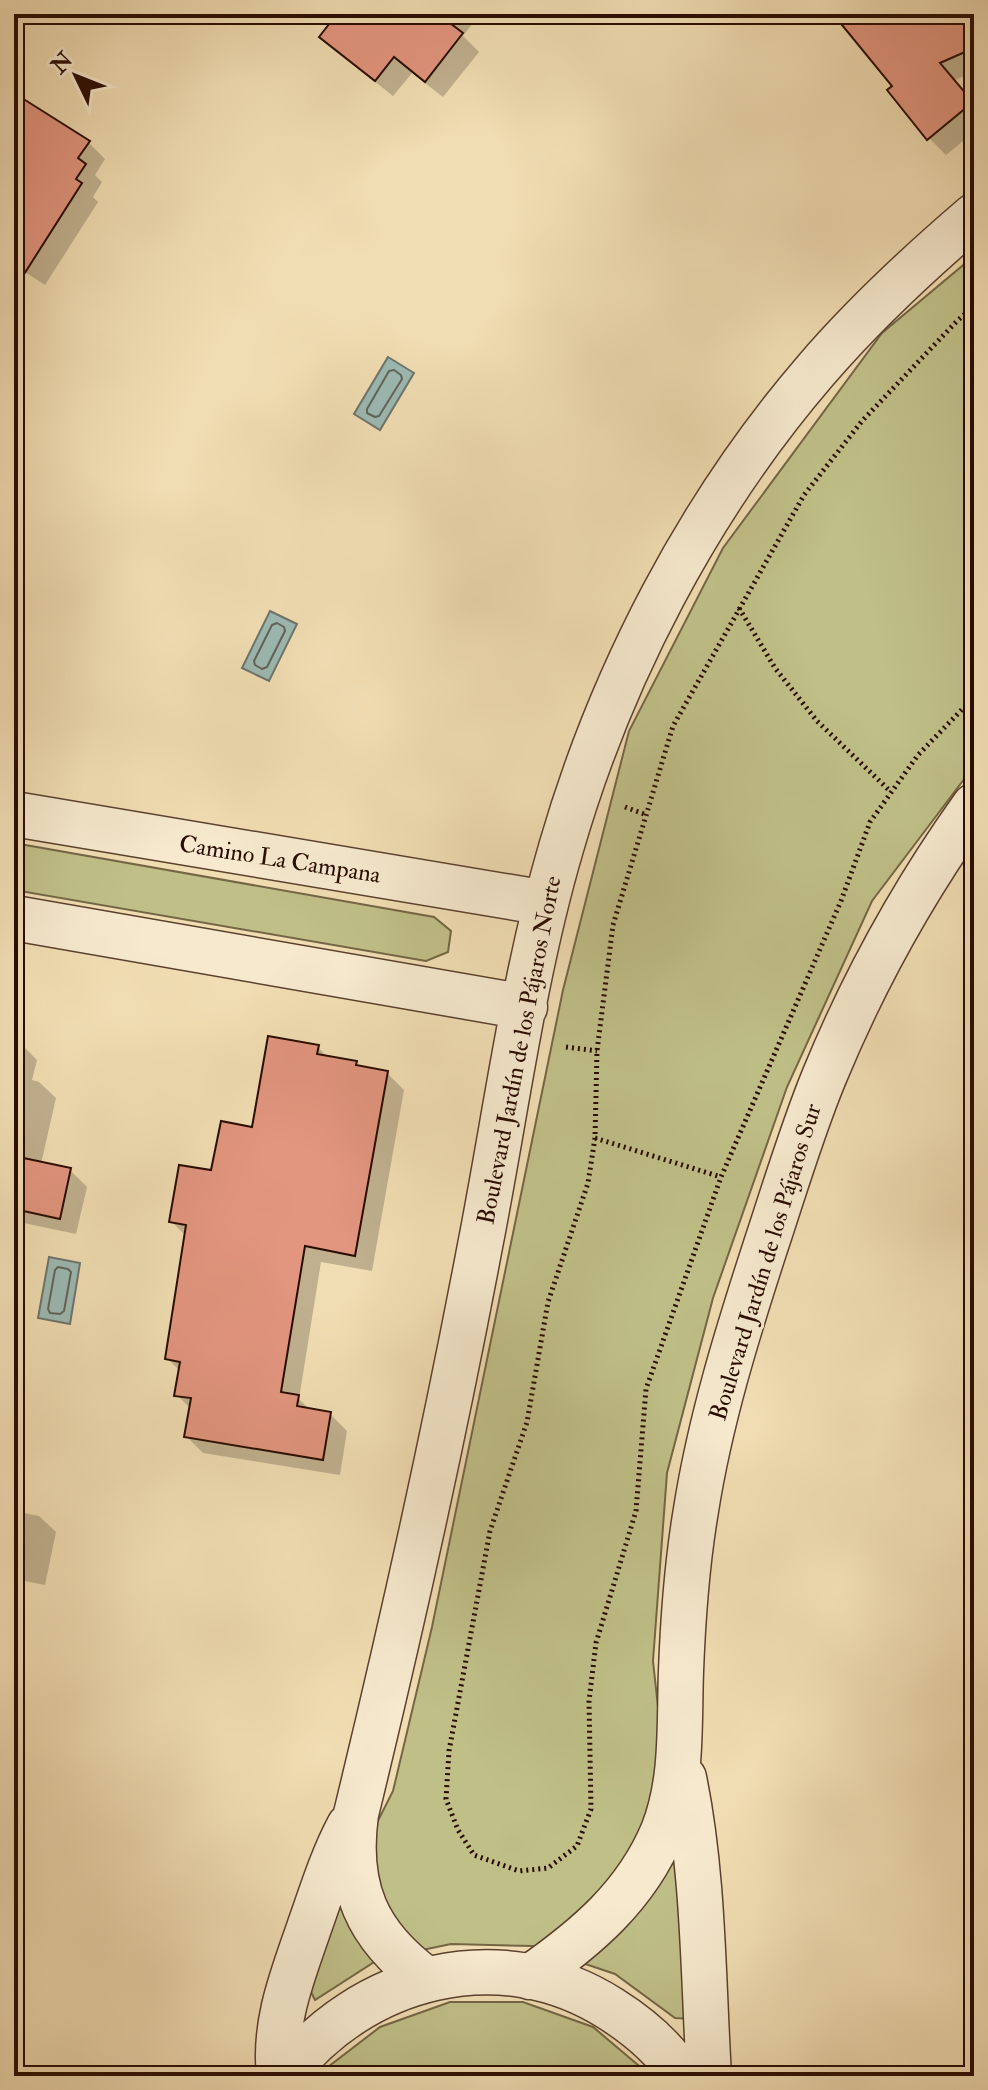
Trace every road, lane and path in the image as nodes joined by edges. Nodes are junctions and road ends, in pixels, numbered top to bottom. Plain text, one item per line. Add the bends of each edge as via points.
1 (974, 216) edge
2 (974, 306) edge
3 (739, 607) junction
4 (974, 697) edge
5 (891, 792) junction
6 (974, 806) edge
7 (14, 814) edge
8 (546, 903) junction
9 (14, 918) edge
10 (525, 1007) junction
11 (595, 1138) junction
12 (721, 1177) junction
13 (679, 1756) junction
14 (356, 1814) junction
15 (530, 1977) junction
16 (426, 1979) junction
17 (282, 2076) edge
18 (682, 2076) edge
19 (709, 2076) edge

1 - 8 street, Boulevard Jardín de los Pájaros Norte via 818,368 759,442 700,531 607,718
2 - 3 path via 862,421 804,495
3 - 5 path via 775,668 817,721
3 - 11 path via 673,726 613,925 597,1051
4 - 5 path via 918,755
5 - 12 path via 870,822
6 - 13 street, Boulevard Jardín de los Pájaros Sur via 933,865 851,1014 823,1080 743,1318 715,1413 696,1510 681,1667
7 - 8 street, Camino La Campana
8 - 10 street, Boulevard Jardín de los Pájaros Norte
9 - 10 street
10 - 14 street, Boulevard Jardín de los Pájaros Norte via 429,1498
11 - 12 path
11 - 12 path via 588,1183 548,1302 527,1422 490,1531 449,1751 446,1799 458,1830 474,1855 519,1871 548,1868 577,1846 591,1809 589,1701 596,1643 636,1511 646,1389
13 - 15 street, Boulevard Jardín de los Pájaros Sur via 674,1793 647,1864 601,1922
13 - 19 street, Boulevard Jardín de los Pájaros Sur via 697,1863
14 - 16 street, Boulevard Jardín de los Pájaros Norte via 355,1879 365,1910 401,1961
14 - 17 street, Boulevard Jardín de los Pájaros Norte via 329,1869 286,1997 278,2039
15 - 16 street via 495,1973
15 - 18 street via 597,2000 628,2020
16 - 17 street via 392,1990 329,2027

